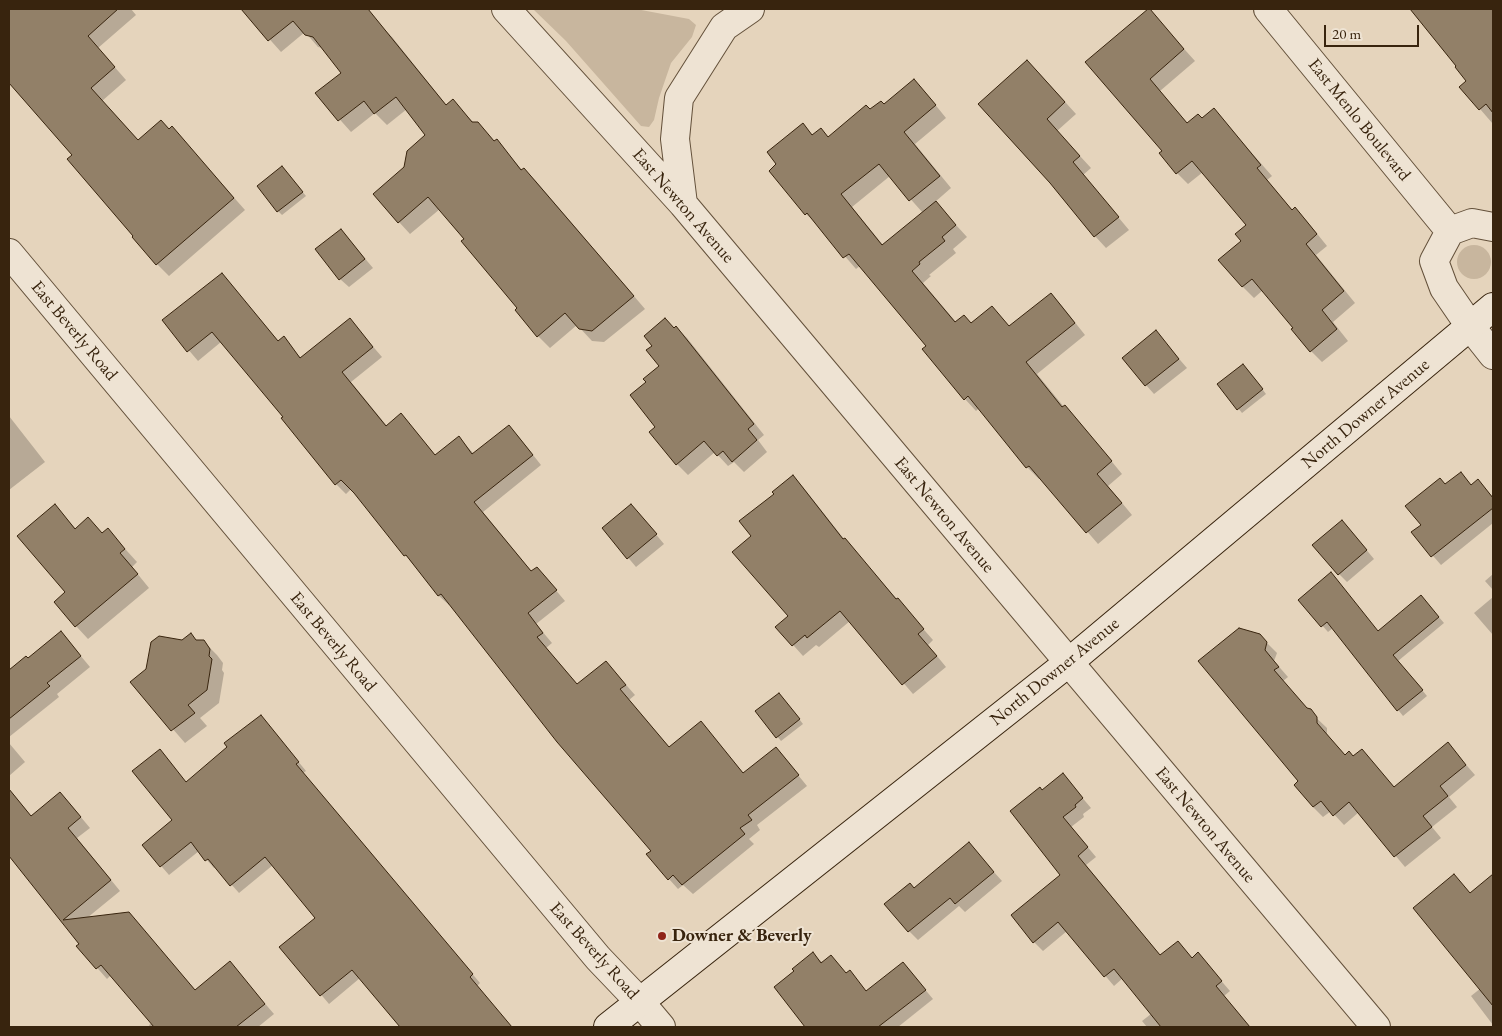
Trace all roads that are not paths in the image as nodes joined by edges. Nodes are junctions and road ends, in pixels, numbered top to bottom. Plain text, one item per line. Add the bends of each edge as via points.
1 (506, 9) edge
2 (750, 9) edge
3 (1268, 9) edge
4 (684, 204) junction
5 (1493, 227) edge
6 (1450, 231) junction
7 (9, 253) edge
8 (1493, 307) edge
9 (1470, 326) junction
10 (1493, 355) edge
11 (1068, 663) junction
12 (640, 1002) junction
13 (608, 1027) edge
14 (661, 1027) edge
15 (1376, 1027) edge

1 - 4 street, East Newton Avenue
2 - 4 street via 724,27 679,98 675,138
3 - 6 street, East Menlo Boulevard
4 - 11 street, East Newton Avenue
5 - 6 street via 1472,223
6 - 9 street via 1434,260 1444,288
7 - 12 street, East Beverly Road via 598,958
8 - 9 street, North Downer Avenue
9 - 10 street
9 - 11 street, North Downer Avenue
11 - 12 street, North Downer Avenue
11 - 15 street, East Newton Avenue
12 - 13 street, North Downer Avenue
12 - 14 street, East Beverly Road

